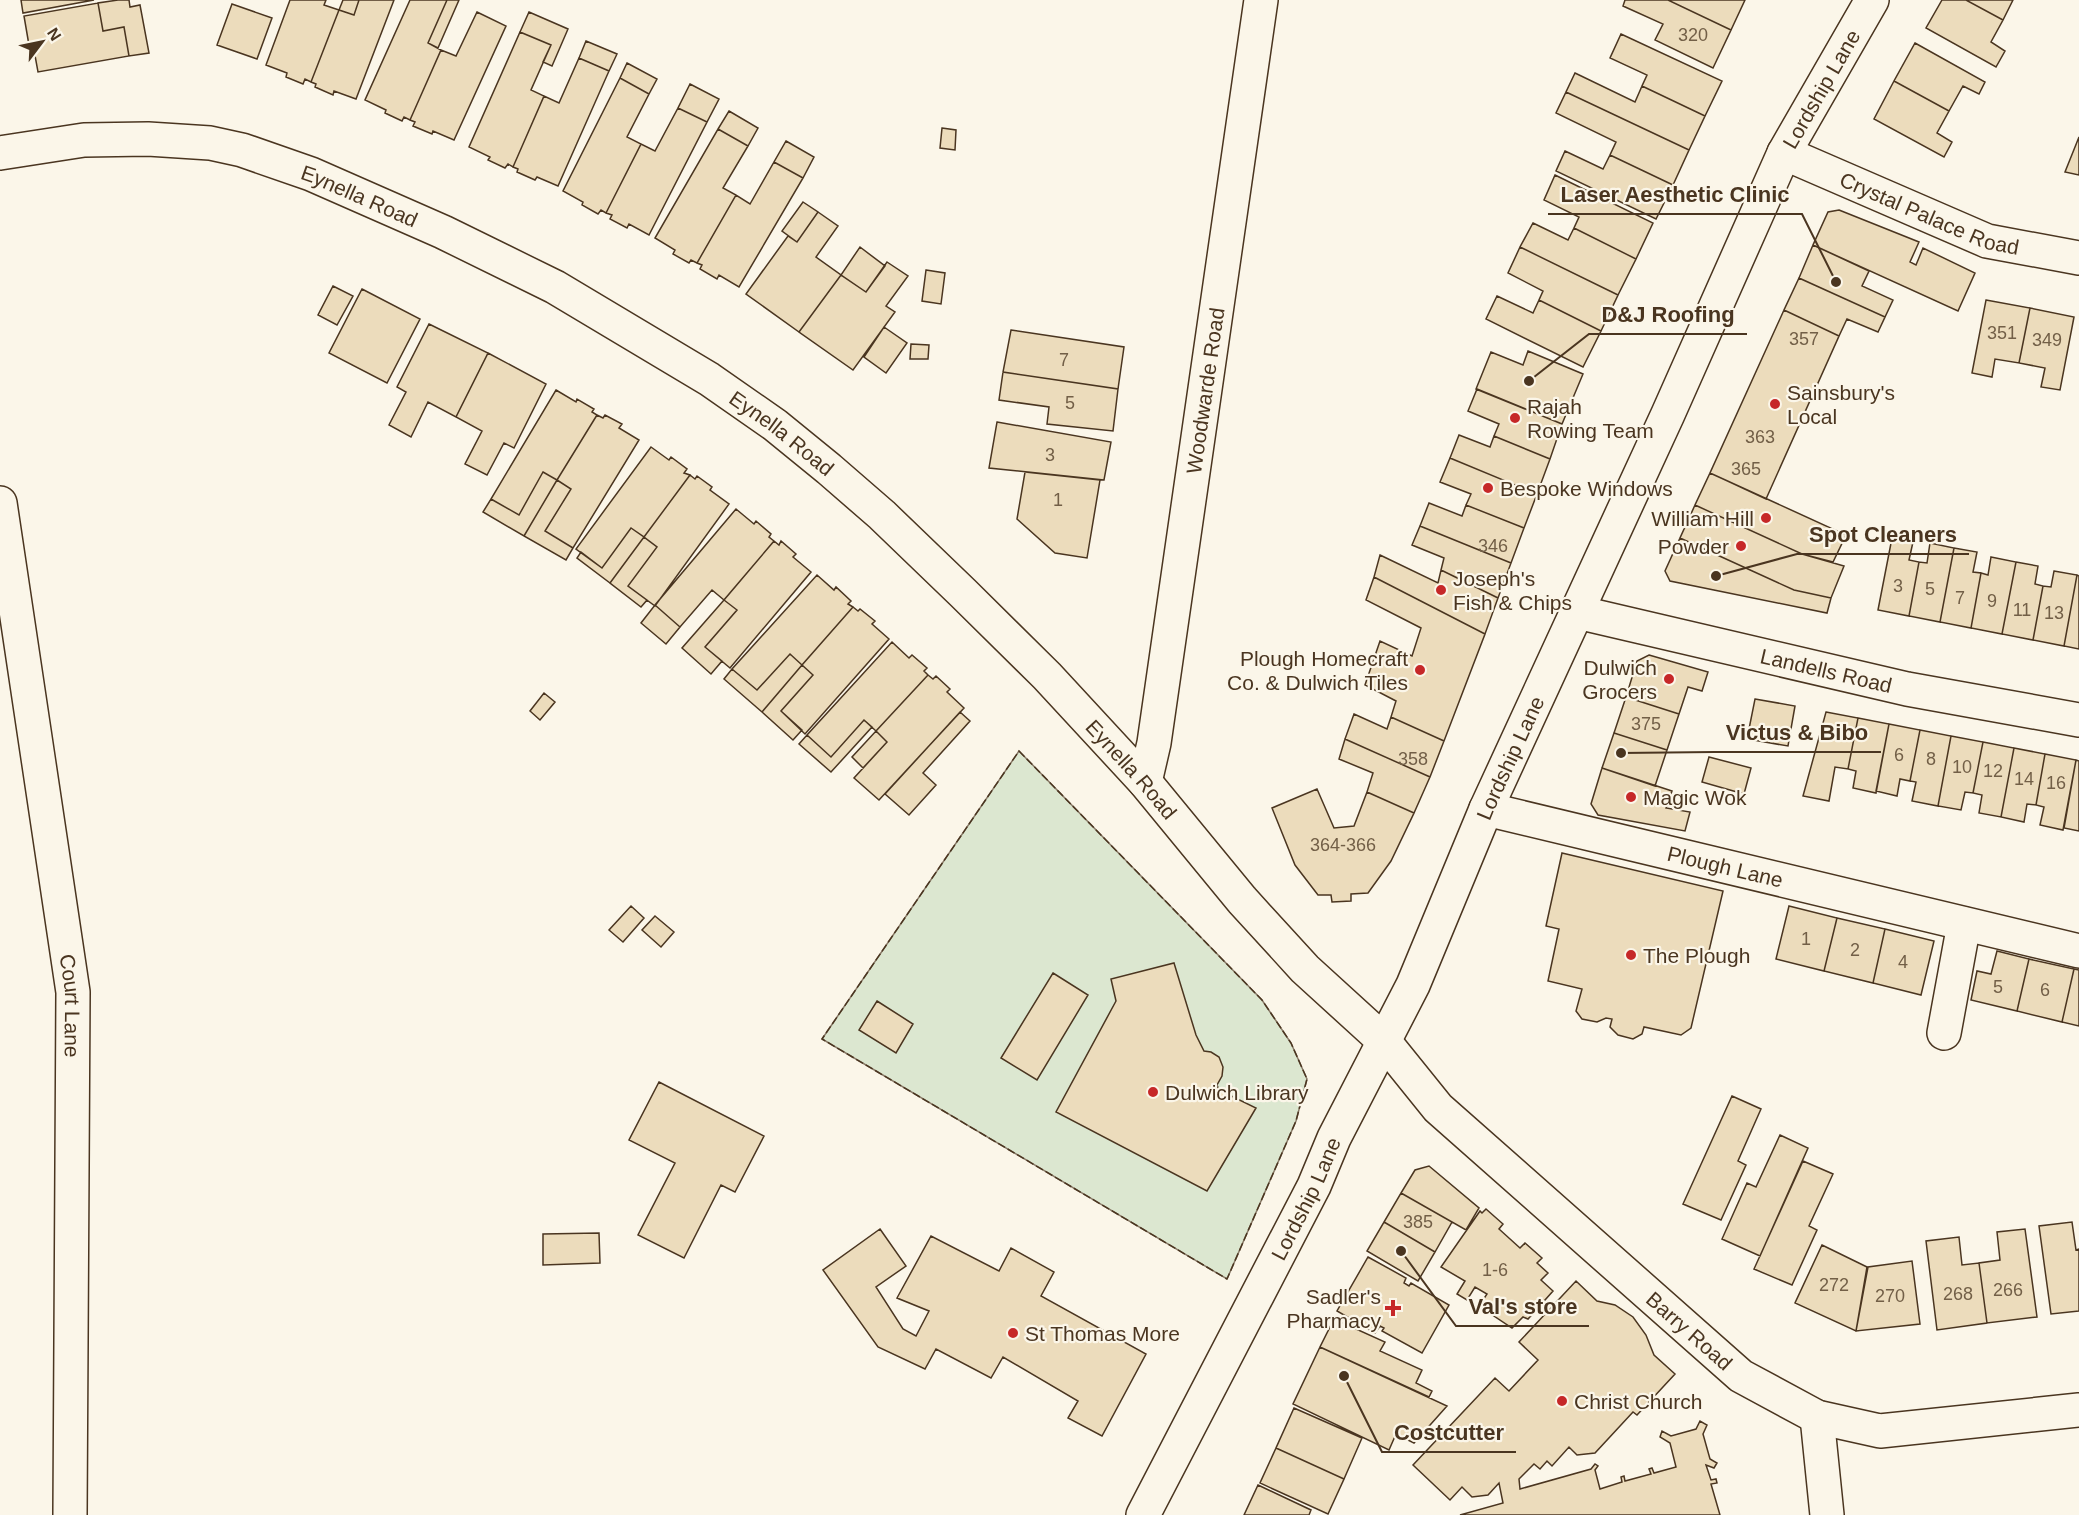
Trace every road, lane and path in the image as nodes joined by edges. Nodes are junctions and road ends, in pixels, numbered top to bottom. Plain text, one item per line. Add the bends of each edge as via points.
1 (1261, 0) edge
2 (1872, 0) edge
3 (0, 153) edge
4 (1784, 153) junction
5 (2079, 258) edge
6 (0, 503) edge
7 (1577, 612) junction
8 (2079, 720) edge
9 (1145, 782) junction
10 (1486, 809) junction
11 (1965, 924) junction
12 (2079, 951) edge
13 (1944, 1033) dead end
14 (1384, 1041) junction
15 (2079, 1410) edge
16 (1817, 1417) junction
17 (70, 1515) edge
18 (1143, 1515) edge
19 (1827, 1515) edge

1 - 9 street, Woodwarde Road via 1154,742
2 - 4 street, Lordship Lane
3 - 9 street, Eynella Road via 84,140 148,139 210,143 242,150 311,174 555,287 709,379 829,469 972,601
4 - 5 street, Crystal Palace Road via 1987,241
4 - 7 street, Lordship Lane
6 - 17 street, Court Lane via 73,992
7 - 8 street, Landells Road via 1907,689
7 - 10 street, Lordship Lane
9 - 14 street, Eynella Road via 1242,900 1305,969
10 - 11 street, Plough Lane
10 - 14 street, Lordship Lane via 1413,985
11 - 12 street, Plough Lane
11 - 13 street
14 - 16 street, Barry Road via 1438,1108 1741,1376
14 - 18 street, Lordship Lane via 1314,1186
15 - 16 street, Barry Road via 1880,1431
16 - 19 street

